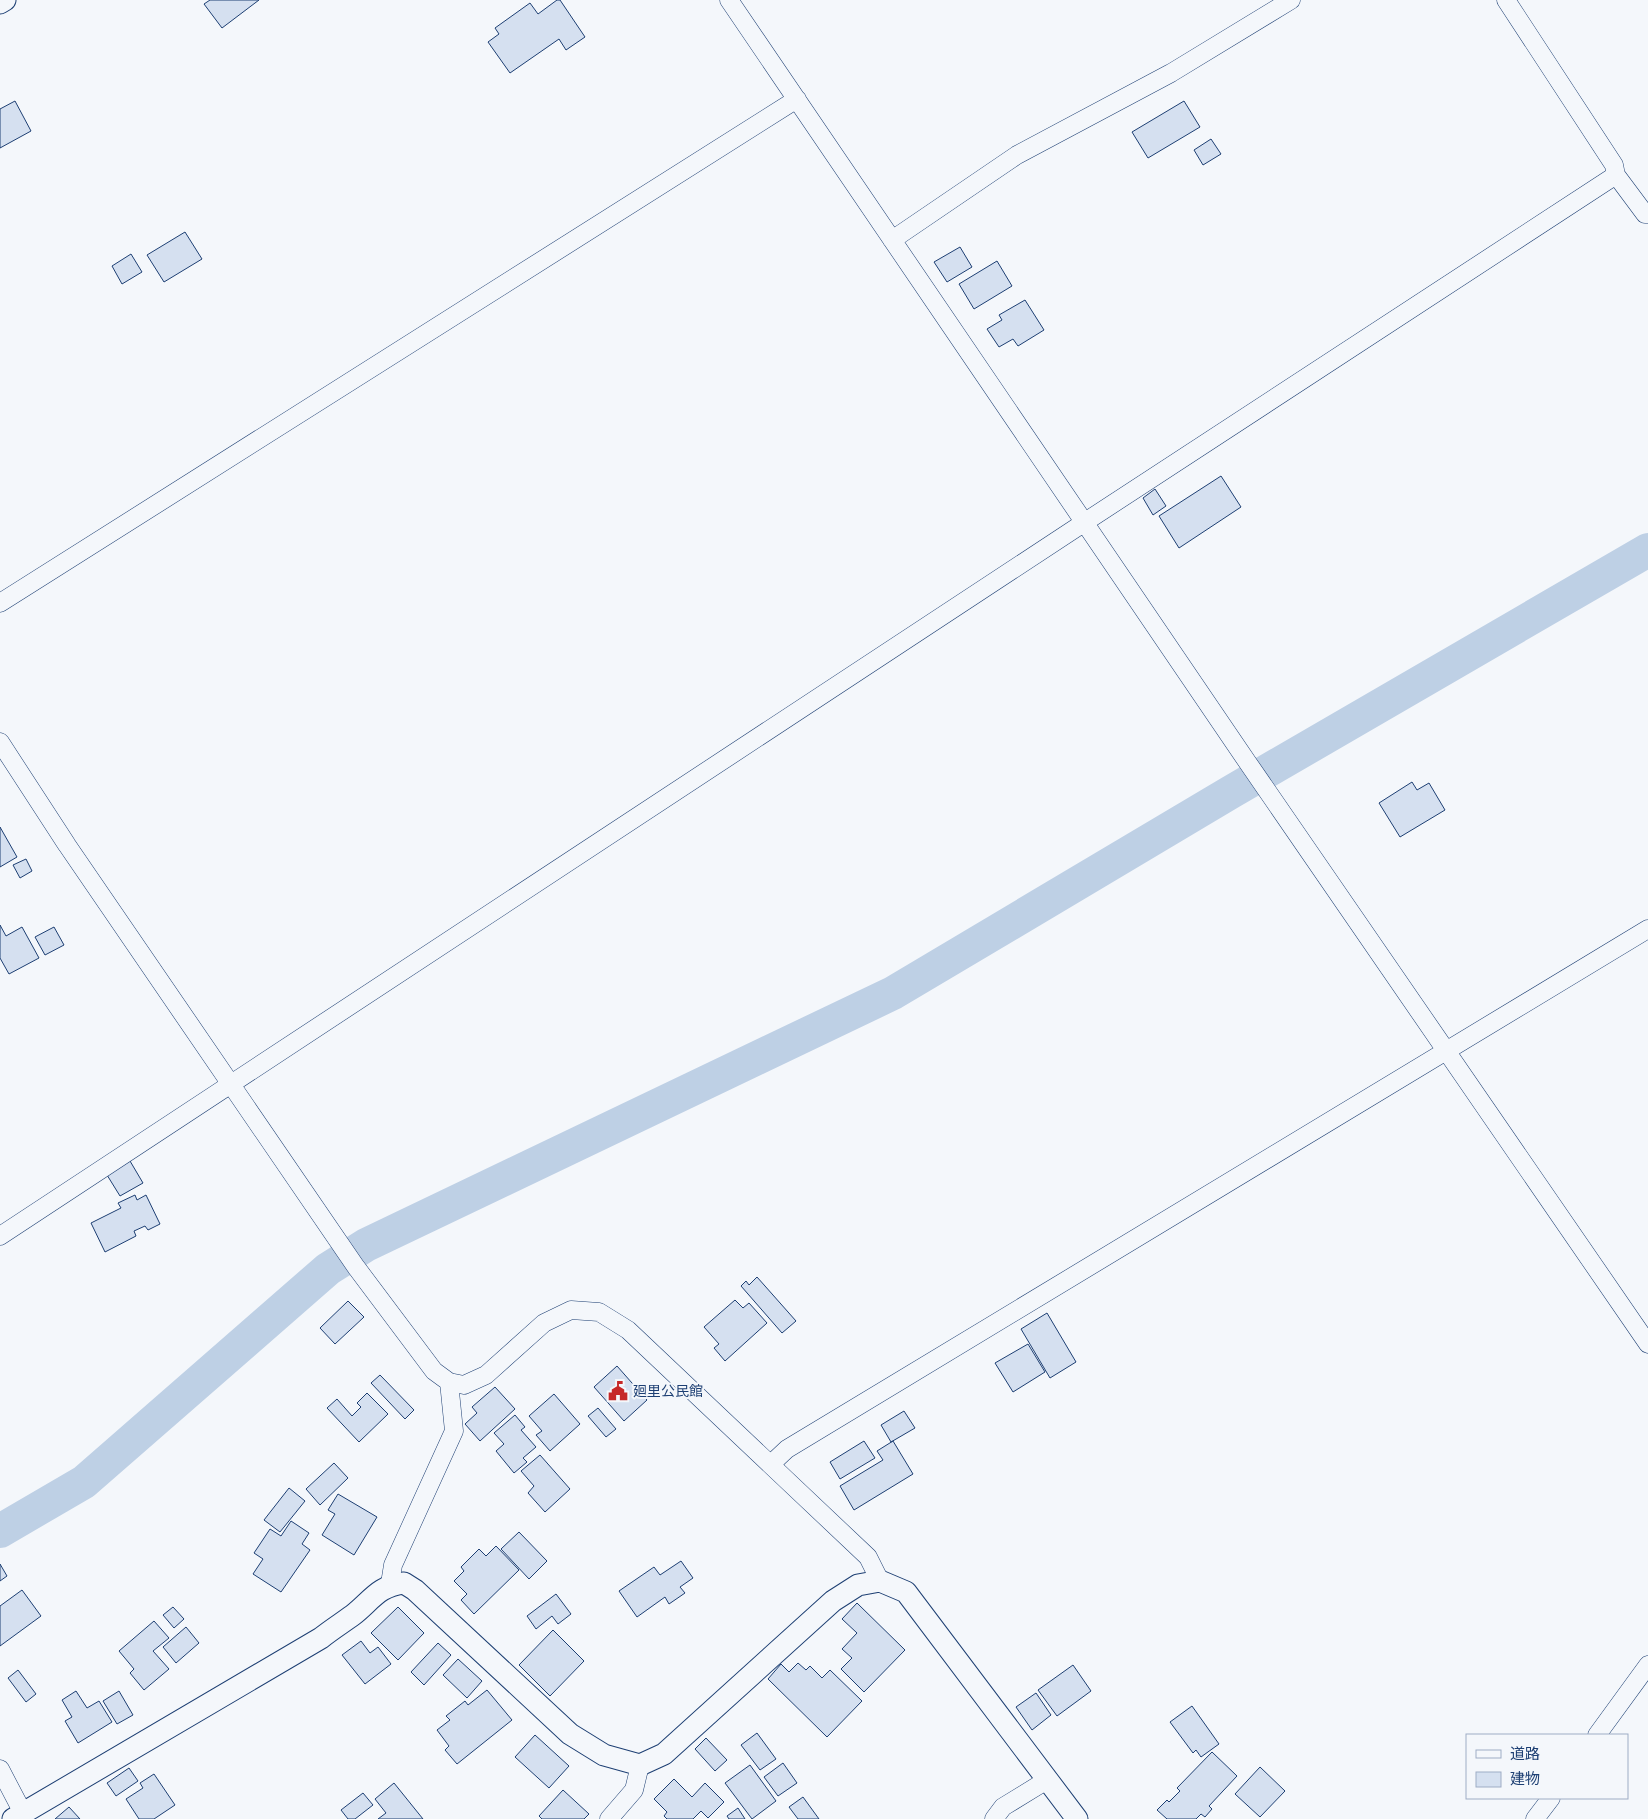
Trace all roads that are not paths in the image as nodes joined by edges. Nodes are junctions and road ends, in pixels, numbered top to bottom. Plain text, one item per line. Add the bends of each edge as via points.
1 (5, 0) edge
2 (729, 0) edge
3 (1291, 0) edge
4 (1506, 0) edge
5 (0, 3) edge
6 (797, 98) junction
7 (1616, 175) junction
8 (1648, 214) edge
9 (892, 240) junction
10 (1085, 522) junction
11 (0, 603) edge
12 (0, 742) edge
13 (1648, 929) edge
14 (1447, 1051) junction
15 (230, 1084) junction
16 (0, 1236) edge
17 (1648, 1344) edge
18 (449, 1382) junction
19 (771, 1464) junction
20 (880, 1582) junction
21 (390, 1584) junction
22 (1648, 1665) edge
23 (1597, 1734) edge
24 (640, 1765) junction
25 (0, 1769) edge
26 (1048, 1780) junction
27 (1550, 1799) edge
28 (18, 1816) edge
29 (609, 1819) edge
30 (994, 1819) edge
31 (1076, 1819) edge
32 (1536, 1819) edge

1 - 5 street
2 - 6 street
3 - 9 street via 1171,73 1017,155
4 - 7 street via 1614,165
6 - 9 street
6 - 11 street
7 - 8 street
7 - 10 street
9 - 10 street
10 - 14 street
10 - 15 street
12 - 15 street
13 - 14 street
14 - 17 street
14 - 19 street via 787,1449
15 - 16 street
15 - 18 street via 356,1267 434,1371
18 - 19 street via 464,1385 486,1374 544,1323 571,1310 599,1312 628,1330
18 - 21 street via 454,1431 392,1565
19 - 20 street via 868,1557
20 - 24 street via 858,1585 833,1601 664,1754
20 - 26 street via 906,1592
21 - 24 street via 404,1582 415,1590 570,1734 604,1755
21 - 28 street via 321,1638
22 - 23 street
24 - 29 street via 634,1790
25 - 28 street
26 - 30 street via 1003,1807
26 - 31 street
27 - 32 street

